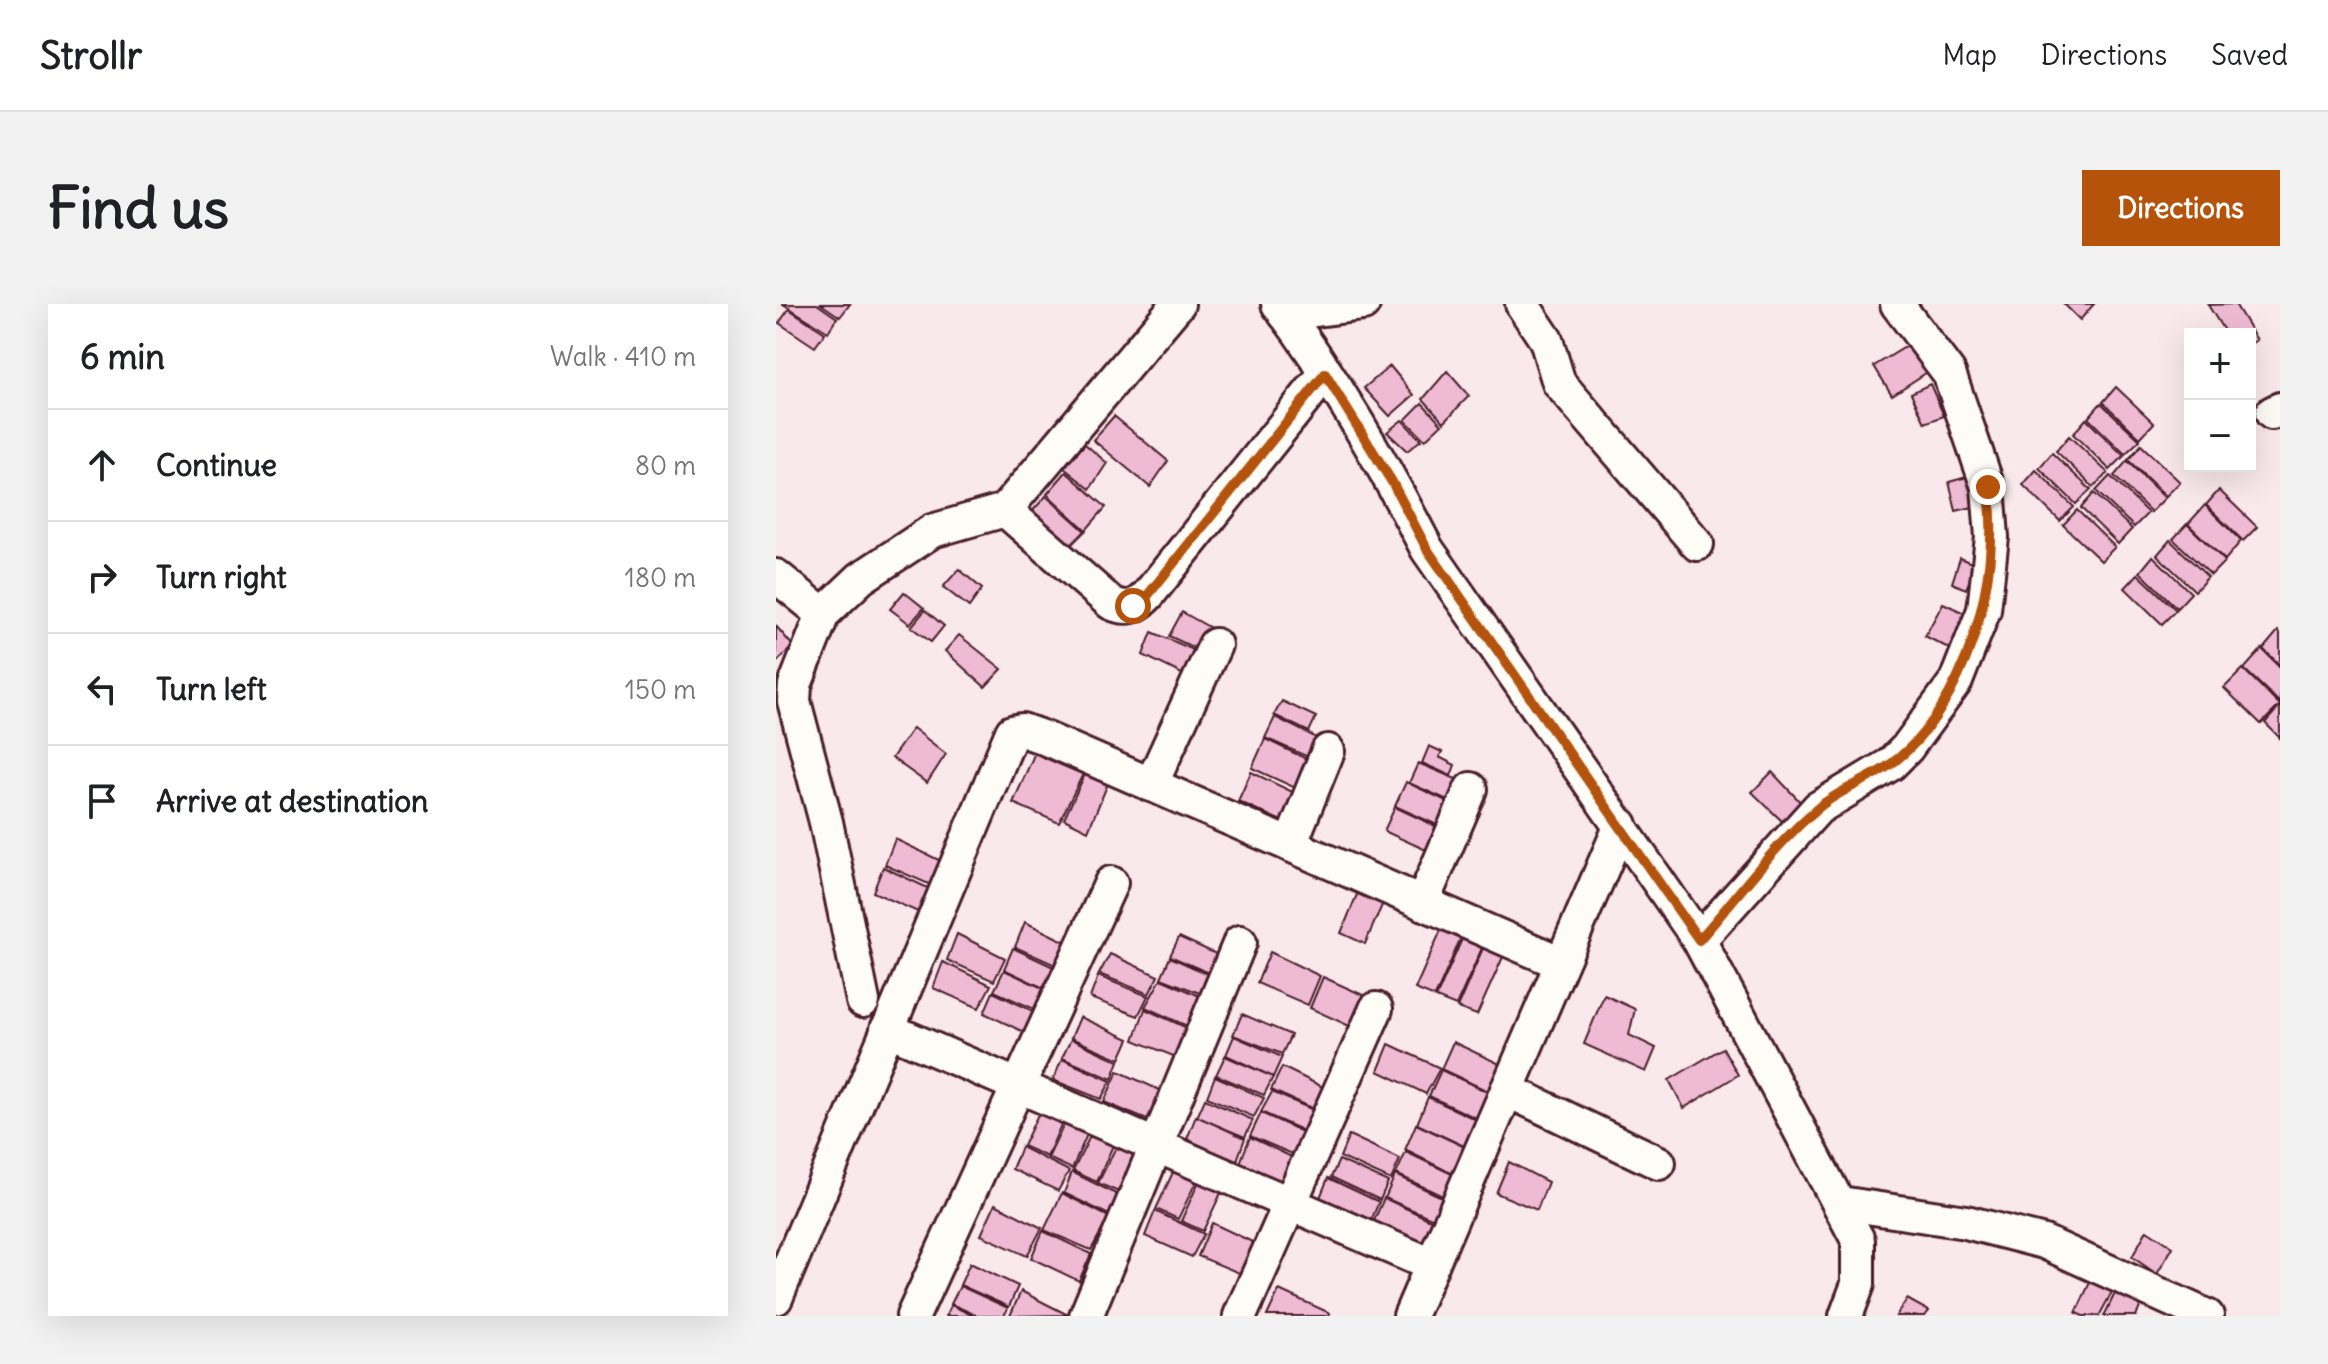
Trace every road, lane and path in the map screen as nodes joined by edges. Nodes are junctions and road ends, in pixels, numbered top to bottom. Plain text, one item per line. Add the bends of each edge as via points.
1 (1178, 304) edge
2 (1363, 304) edge
3 (1522, 304) edge
4 (1897, 304) edge
5 (1281, 309) edge
6 (1325, 374) junction
7 (1005, 510) junction
8 (1697, 544) dead end
9 (776, 576) edge
10 (823, 614) junction
11 (1215, 645) dead end
12 (1328, 751) dead end
13 (1151, 785) junction
14 (1471, 789) dead end
15 (1621, 825) junction
16 (1290, 845) junction
17 (1111, 883) dead end
18 (1422, 903) junction
19 (1699, 940) junction
20 (1240, 942) dead end
21 (1561, 963) junction
22 (863, 1001) dead end
23 (1376, 1009) dead end
24 (887, 1029) junction
25 (1516, 1070) junction
26 (1016, 1085) junction
27 (1156, 1146) junction
28 (1659, 1163) dead end
29 (1840, 1203) junction
30 (1291, 1204) junction
31 (1432, 1265) junction
32 (776, 1298) edge
33 (913, 1316) edge
34 (1086, 1316) edge
35 (1240, 1316) edge
36 (1410, 1316) edge
37 (1846, 1316) edge
38 (2207, 1316) edge

1 - 7 street
2 - 5 street
3 - 8 street via 1546,340 1559,383
4 - 19 street via 1949,373 1988,487 1992,537 1984,610 1956,681 1915,739 1891,764 1818,808
5 - 6 street via 1311,345
6 - 7 street via 1148,595 1133,606 1124,609 1111,603
6 - 15 street via 1427,549
7 - 10 street via 932,531 861,578
9 - 10 street
10 - 22 street via 795,685 794,701 824,810
11 - 13 street
12 - 16 street
13 - 16 street
13 - 24 street via 1022,730 1012,732
14 - 18 street
15 - 19 street
15 - 21 street
16 - 18 street
17 - 26 street
18 - 21 street
19 - 29 street
20 - 27 street
21 - 25 street
23 - 30 street
24 - 26 street
24 - 32 street
25 - 28 street
25 - 31 street
26 - 27 street
26 - 33 street
27 - 30 street
27 - 34 street
29 - 37 street via 1858,1240 1858,1284
29 - 38 street via 1966,1222 2044,1242
30 - 31 street
30 - 35 street
31 - 36 street

